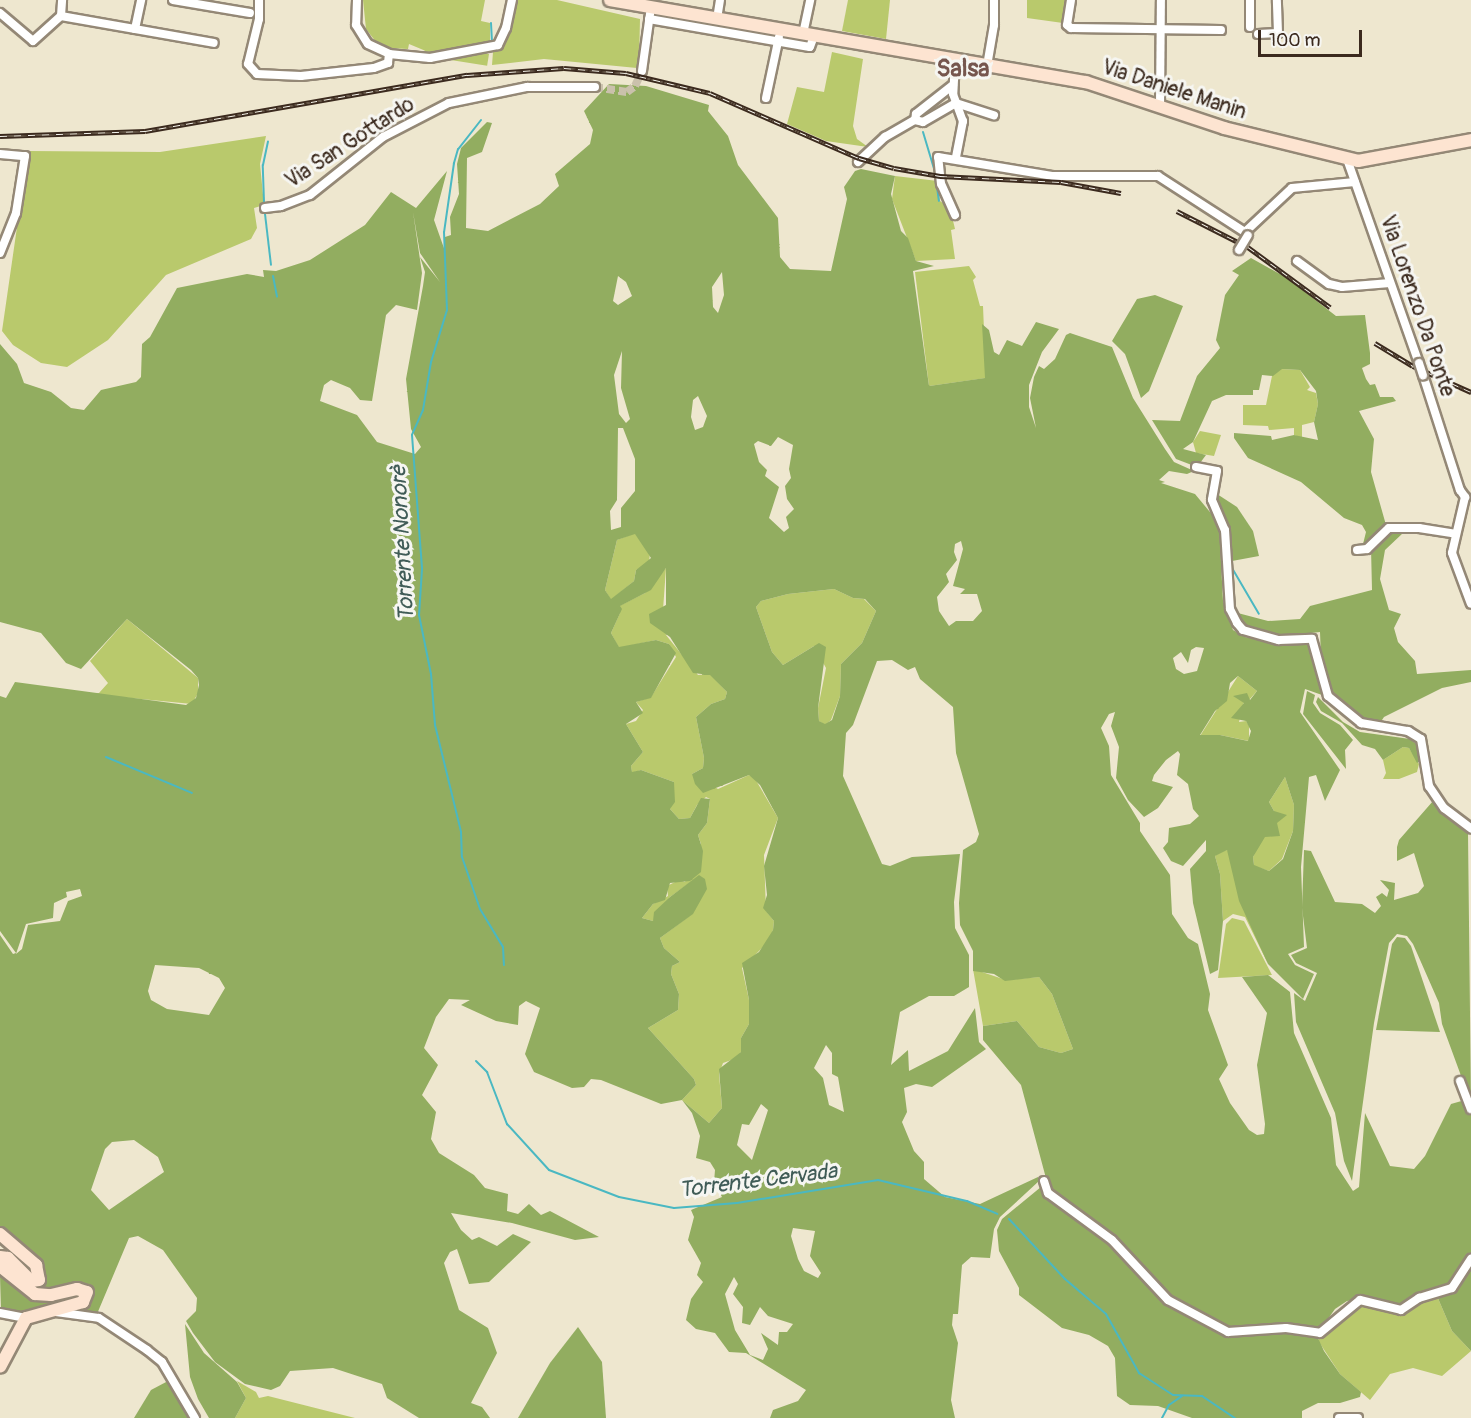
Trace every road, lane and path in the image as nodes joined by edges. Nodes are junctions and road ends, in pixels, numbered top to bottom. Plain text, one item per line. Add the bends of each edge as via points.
1 (62, 0) edge
2 (141, 0) edge
3 (173, 0) edge
4 (259, 0) edge
5 (357, 0) edge
6 (512, 0) edge
7 (610, 0) edge
8 (720, 0) edge
9 (810, 0) edge
10 (994, 0) edge
11 (1071, 0) edge
12 (1161, 0) edge
13 (1250, 0) edge
14 (1277, 0) edge
15 (0, 13) edge
16 (650, 13) junction
17 (250, 14) dead end
18 (61, 16) junction
19 (717, 19) junction
20 (1250, 27) dead end
21 (135, 29) junction
22 (1161, 30) junction
23 (1221, 30) dead end
24 (1258, 34) dead end
25 (779, 36) junction
26 (809, 39) junction
27 (214, 44) dead end
28 (389, 54) junction
29 (955, 61) junction
30 (987, 66) junction
31 (642, 71) tunnel mouth
32 (953, 85) junction
33 (595, 87) tunnel mouth
34 (766, 98) dead end
35 (956, 103) junction
36 (1160, 105) junction
37 (994, 115) dead end
38 (915, 120) junction
39 (1471, 140) edge
40 (0, 154) edge
41 (956, 158) junction
42 (1347, 159) junction
43 (858, 162) dead end
44 (1355, 182) junction
45 (265, 208) dead end
46 (955, 215) dead end
47 (1257, 220) junction
48 (1238, 251) dead end
49 (0, 253) edge
50 (1297, 261) dead end
51 (1390, 284) junction
52 (1196, 468) dead end
53 (1468, 497) edge
54 (1455, 534) junction
55 (1357, 550) dead end
56 (1471, 604) edge
57 (1471, 828) edge
58 (1460, 1081) dead end
59 (1471, 1109) edge
60 (1044, 1181) dead end
61 (0, 1234) edge
62 (0, 1257) edge
63 (1471, 1259) edge
64 (0, 1266) edge
65 (51, 1311) junction
66 (0, 1313) edge
67 (26, 1318) junction
68 (0, 1367) edge
69 (195, 1418) edge
70 (1339, 1418) edge
71 (1358, 1418) edge

1 - 18 street
2 - 21 street
3 - 17 street
4 - 28 street via 259,19 248,64 260,75 315,76 380,67 388,63
5 - 28 street via 355,20 361,35 373,47
6 - 28 street via 505,33 495,46 430,58
7 - 16 street, Via Daniele Manin
8 - 19 street
9 - 26 street
10 - 30 street
11 - 22 street via 1067,25 1074,29
12 - 22 street
13 - 20 street
14 - 24 street via 1278,33
15 - 18 street via 33,41
16 - 19 street, Via Daniele Manin
16 - 25 street
16 - 31 street
18 - 21 street
19 - 25 street, Via Daniele Manin
21 - 27 street
22 - 23 street
22 - 36 street
25 - 26 street, Via Daniele Manin
25 - 34 street
26 - 29 street, Via Daniele Manin
29 - 30 street, Via Daniele Manin
29 - 32 street
30 - 36 street, Via Daniele Manin via 1086,82
32 - 35 street
32 - 38 street via 916,114
33 - 45 street, Via San Gottardo via 527,87 448,104 382,137 310,195
35 - 37 street
35 - 38 street via 923,122
35 - 41 street via 963,121
36 - 42 street, Via Daniele Manin via 1224,128
38 - 43 street via 885,136
39 - 42 street, Via Daniele Manin via 1367,161
40 - 49 street via 25,156 16,213
41 - 46 street via 936,160
41 - 47 street via 1053,176 1158,176 1245,232
42 - 44 street, Via Lorenzo Da Ponte
44 - 47 street via 1292,188
44 - 51 street, Via Lorenzo Da Ponte
47 - 48 street, bridge
50 - 51 street via 1329,284
51 - 53 street, Via Lorenzo Da Ponte, bridge via 1460,490
52 - 57 street via 1214,470 1212,500 1226,530 1230,609 1238,624 1243,630 1279,639 1312,639 1328,696 1361,723 1408,731 1421,739 1429,786 1444,808
53 - 54 street
54 - 55 street via 1389,528 1367,549
54 - 56 street via 1452,553
58 - 59 street
60 - 63 street via 1048,1193 1113,1240 1168,1300 1228,1332 1286,1328 1320,1333 1360,1300 1401,1310 1419,1298 1452,1288
61 - 62 street via 39,1269 39,1280 31,1281 8,1258
64 - 65 street via 35,1294 84,1290 87,1296 82,1302
65 - 67 street
65 - 69 street via 99,1318 147,1350 162,1362
66 - 67 street
67 - 68 street
70 - 71 street

